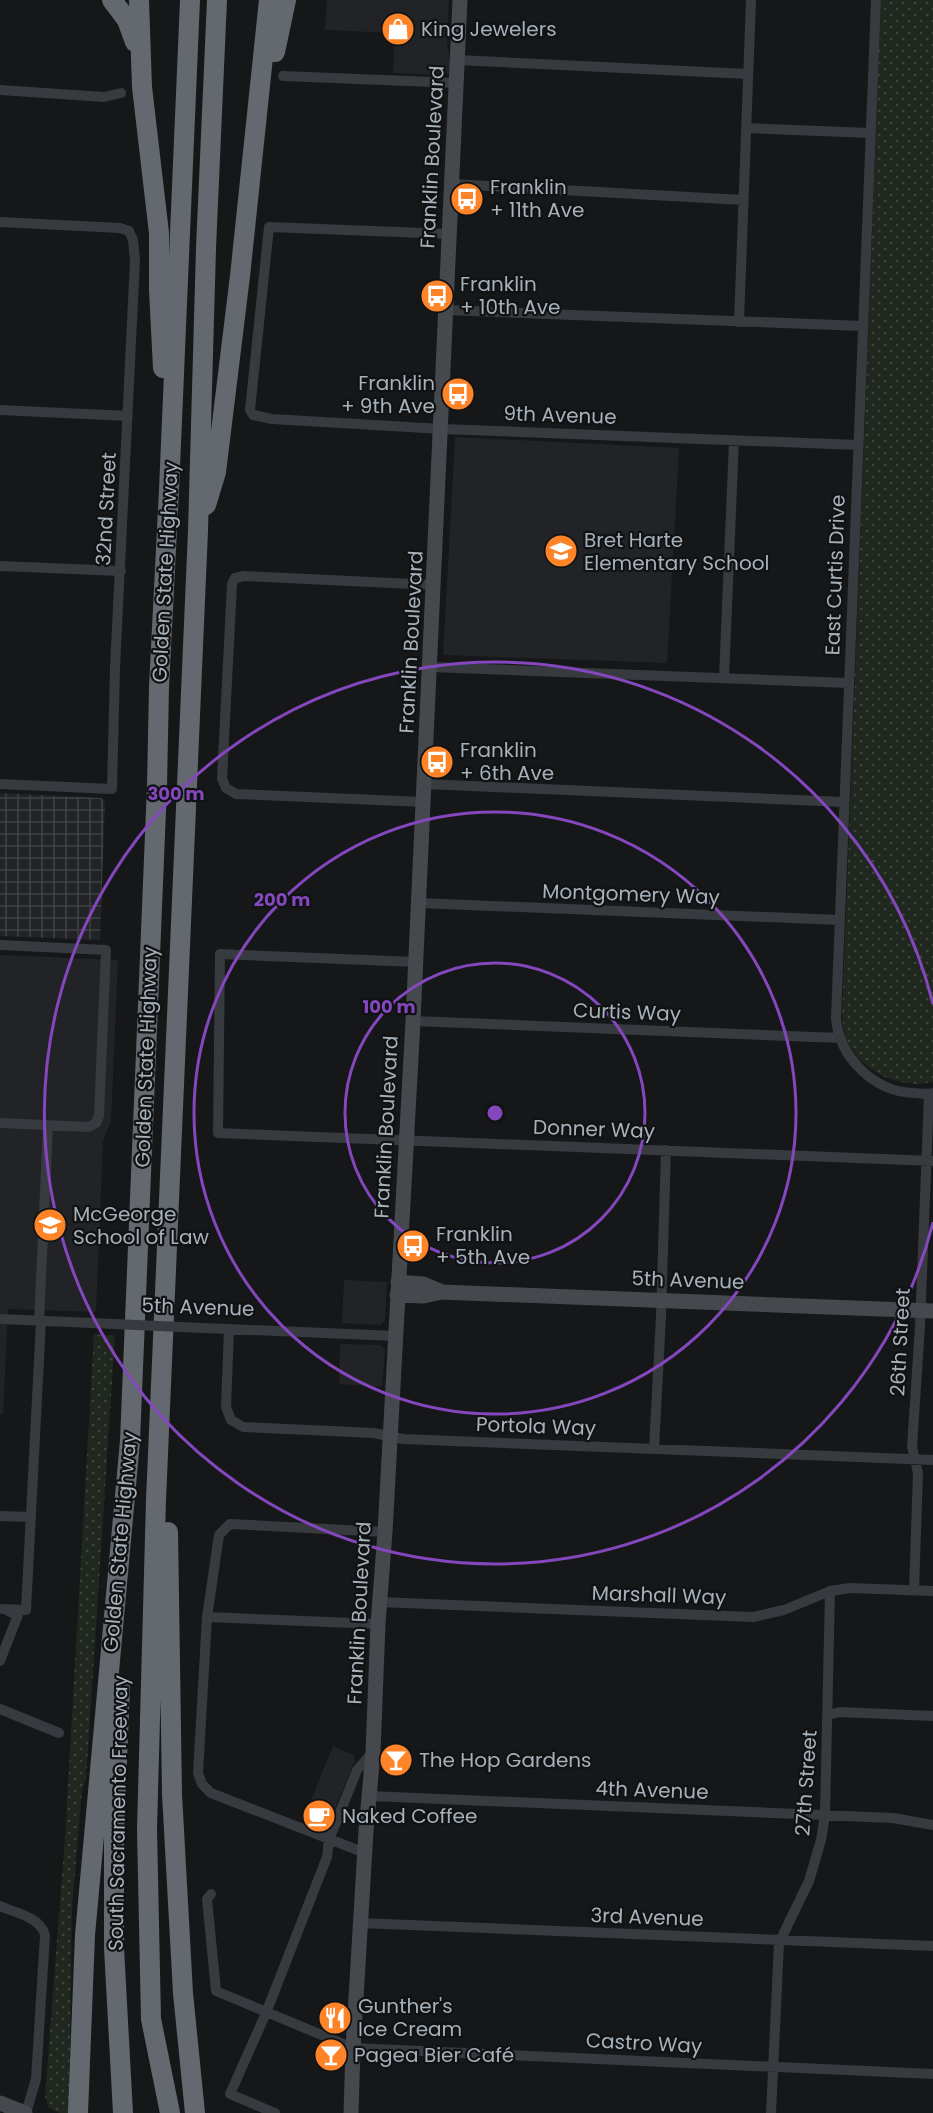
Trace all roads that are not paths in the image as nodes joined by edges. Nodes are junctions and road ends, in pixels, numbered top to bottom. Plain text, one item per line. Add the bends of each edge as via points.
1 (112, 0) edge
2 (139, 0) edge
3 (190, 0) edge
4 (217, 0) edge
5 (269, 0) edge
6 (286, 0) edge
7 (460, 0) edge
8 (751, 0) edge
9 (876, 0) edge
10 (140, 60) junction
11 (458, 60) junction
12 (748, 74) junction
13 (283, 76) dead end
14 (457, 83) junction
15 (261, 88) junction
16 (0, 90) edge
17 (121, 93) dead end
18 (746, 128) junction
19 (870, 133) junction
20 (452, 183) junction
21 (743, 200) junction
22 (0, 222) edge
23 (450, 234) junction
24 (446, 310) junction
25 (739, 322) junction
26 (863, 326) junction
27 (0, 410) edge
28 (128, 416) junction
29 (441, 429) junction
30 (734, 440) junction
31 (858, 445) junction
32 (169, 490) junction
33 (198, 531) junction
34 (0, 566) edge
35 (121, 571) junction
36 (435, 585) junction
37 (431, 667) junction
38 (724, 678) junction
39 (848, 683) junction
40 (0, 784) edge
41 (425, 784) junction
42 (424, 802) junction
43 (843, 802) junction
44 (419, 903) junction
45 (840, 920) junction
46 (0, 945) edge
47 (416, 962) junction
48 (413, 1021) junction
49 (840, 1038) junction
50 (931, 1093) edge
51 (0, 1123) edge
52 (48, 1126) junction
53 (407, 1140) junction
54 (666, 1150) junction
55 (929, 1161) edge
56 (397, 1288) junction
57 (661, 1300) junction
58 (927, 1310) edge
59 (0, 1319) edge
60 (40, 1321) junction
61 (229, 1329) junction
62 (394, 1336) junction
63 (163, 1368) junction
64 (390, 1437) junction
65 (130, 1441) junction
66 (654, 1449) junction
67 (915, 1460) junction
68 (933, 1460) edge
69 (0, 1516) edge
70 (31, 1517) junction
71 (385, 1532) junction
72 (914, 1590) junction
73 (830, 1591) junction
74 (933, 1591) edge
75 (379, 1602) junction
76 (207, 1617) junction
77 (378, 1624) junction
78 (0, 1661) edge
79 (0, 1709) edge
80 (828, 1715) junction
81 (933, 1716) edge
82 (59, 1733) dead end
83 (373, 1752) junction
84 (370, 1796) junction
85 (825, 1815) junction
86 (933, 1825) edge
87 (329, 1840) junction
88 (364, 1853) junction
89 (212, 1894) dead end
90 (0, 1906) edge
91 (360, 1923) junction
92 (780, 1940) junction
93 (933, 1946) edge
94 (266, 2013) junction
95 (152, 2019) junction
96 (117, 2027) junction
97 (353, 2048) junction
98 (773, 2066) junction
99 (933, 2074) edge
100 (0, 2103) edge
101 (78, 2111) edge
102 (26, 2113) edge
103 (113, 2113) edge
104 (123, 2113) edge
105 (157, 2113) edge
106 (170, 2113) edge
107 (195, 2113) edge
108 (275, 2113) edge
109 (351, 2113) edge
110 (771, 2113) edge

1 - 10 highway via 127,20
2 - 10 highway
3 - 32 highway, Golden State Highway
4 - 33 highway, Golden State Highway
5 - 15 highway
6 - 15 highway via 274,57
7 - 11 main road, Franklin Boulevard
8 - 12 street
9 - 19 street, East Curtis Drive
10 - 32 highway via 159,233
11 - 12 street
11 - 14 main road, Franklin Boulevard
12 - 18 street
13 - 14 street
14 - 20 main road, Franklin Boulevard
15 - 33 highway via 216,472
16 - 17 street via 104,97
18 - 19 street
18 - 21 street
19 - 26 street, East Curtis Drive
20 - 21 street
20 - 23 main road, Franklin Boulevard
21 - 25 street
22 - 28 street, 32nd Street via 129,231 135,261
23 - 24 main road, Franklin Boulevard
23 - 29 street, 9th Avenue via 269,227 250,410 261,417
24 - 25 street
24 - 29 main road, Franklin Boulevard
25 - 26 street
26 - 31 street, East Curtis Drive
27 - 28 street
28 - 35 street, 32nd Street
29 - 30 street, 9th Avenue
29 - 36 main road, Franklin Boulevard
30 - 31 street, 9th Avenue
30 - 38 street
31 - 39 street, East Curtis Drive
32 - 65 highway, Golden State Highway
33 - 63 highway, Golden State Highway
34 - 35 street
35 - 40 street, 32nd Street via 112,789
36 - 37 main road, Franklin Boulevard
36 - 42 street via 244,576 235,578 231,584 222,779 226,788 236,794
37 - 38 street
37 - 41 main road, Franklin Boulevard
38 - 39 street
39 - 43 street, East Curtis Drive
41 - 42 main road, Franklin Boulevard
41 - 43 street
42 - 44 main road, Franklin Boulevard
43 - 45 street, East Curtis Drive
44 - 45 street, Montgomery Way
44 - 47 main road, Franklin Boulevard
45 - 49 street, East Curtis Drive via 836,1017
46 - 52 street via 106,950 99,1116 94,1126
47 - 48 main road, Franklin Boulevard
47 - 53 street, Donner Way via 220,954 218,1133
48 - 49 street, Curtis Way
48 - 53 main road, Franklin Boulevard
49 - 50 street, East Curtis Drive via 859,1069 872,1078 904,1093
50 - 55 street, 26th Street
51 - 52 street
52 - 60 street
53 - 54 street, Donner Way
53 - 56 main road, Franklin Boulevard
54 - 55 street, Donner Way
54 - 57 street
55 - 58 street, 26th Street
56 - 57 main road, 5th Avenue via 424,1296 442,1292
56 - 62 main road, Franklin Boulevard
57 - 58 main road, 5th Avenue
57 - 66 street
58 - 67 street, 26th Street via 912,1447
59 - 60 street, 5th Avenue
60 - 61 street, 5th Avenue, bridge
60 - 70 street
61 - 62 street, 5th Avenue
61 - 64 street, Portola Way via 226,1407 231,1420 243,1428 374,1433
62 - 64 main road, Franklin Boulevard
63 - 95 highway, Golden State Highway via 147,1829
63 - 107 highway via 172,1794 183,1993
64 - 66 street, Portola Way
64 - 71 main road, Franklin Boulevard
65 - 96 highway, South Sacramento Freeway via 114,1834
65 - 101 highway, Golden State Highway via 85,1935
66 - 67 street, Portola Way
67 - 68 street, Portola Way
67 - 72 street, 26th Street via 918,1473
69 - 70 street
70 - 78 street via 26,1610 2,1609 18,1616
71 - 75 main road, Franklin Boulevard
71 - 76 street via 230,1524 219,1535
72 - 73 street, Marshall Way
72 - 74 street, Marshall Way
73 - 75 street, Marshall Way via 784,1610 753,1617
73 - 80 street, 27th Street
75 - 77 main road, Franklin Boulevard
76 - 77 street
76 - 87 street via 198,1773 202,1784 211,1793
77 - 83 main road, Franklin Boulevard
79 - 82 street
80 - 81 street via 840,1712
80 - 85 street, 27th Street
83 - 84 main road, Franklin Boulevard
83 - 87 street via 357,1770
84 - 85 street, 4th Avenue
84 - 88 main road, Franklin Boulevard
85 - 86 street, 4th Avenue via 892,1818
85 - 92 street, 27th Street via 809,1881
87 - 88 street
87 - 94 street via 327,1857
88 - 91 main road, Franklin Boulevard
89 - 94 street via 207,1899 216,1991
90 - 102 street via 32,1919 43,1929 46,1941 37,2069
91 - 92 street, 3rd Avenue
91 - 97 main road, Franklin Boulevard
92 - 93 street, 3rd Avenue
92 - 98 street, 27th Street
94 - 97 street
94 - 108 street via 230,2094
95 - 105 highway
95 - 106 highway, Golden State Highway
96 - 103 highway
96 - 104 highway, South Sacramento Freeway
97 - 98 street, Castro Way
97 - 109 main road, Franklin Boulevard
98 - 99 street, Castro Way
98 - 110 street, 27th Street
100 - 102 main road

